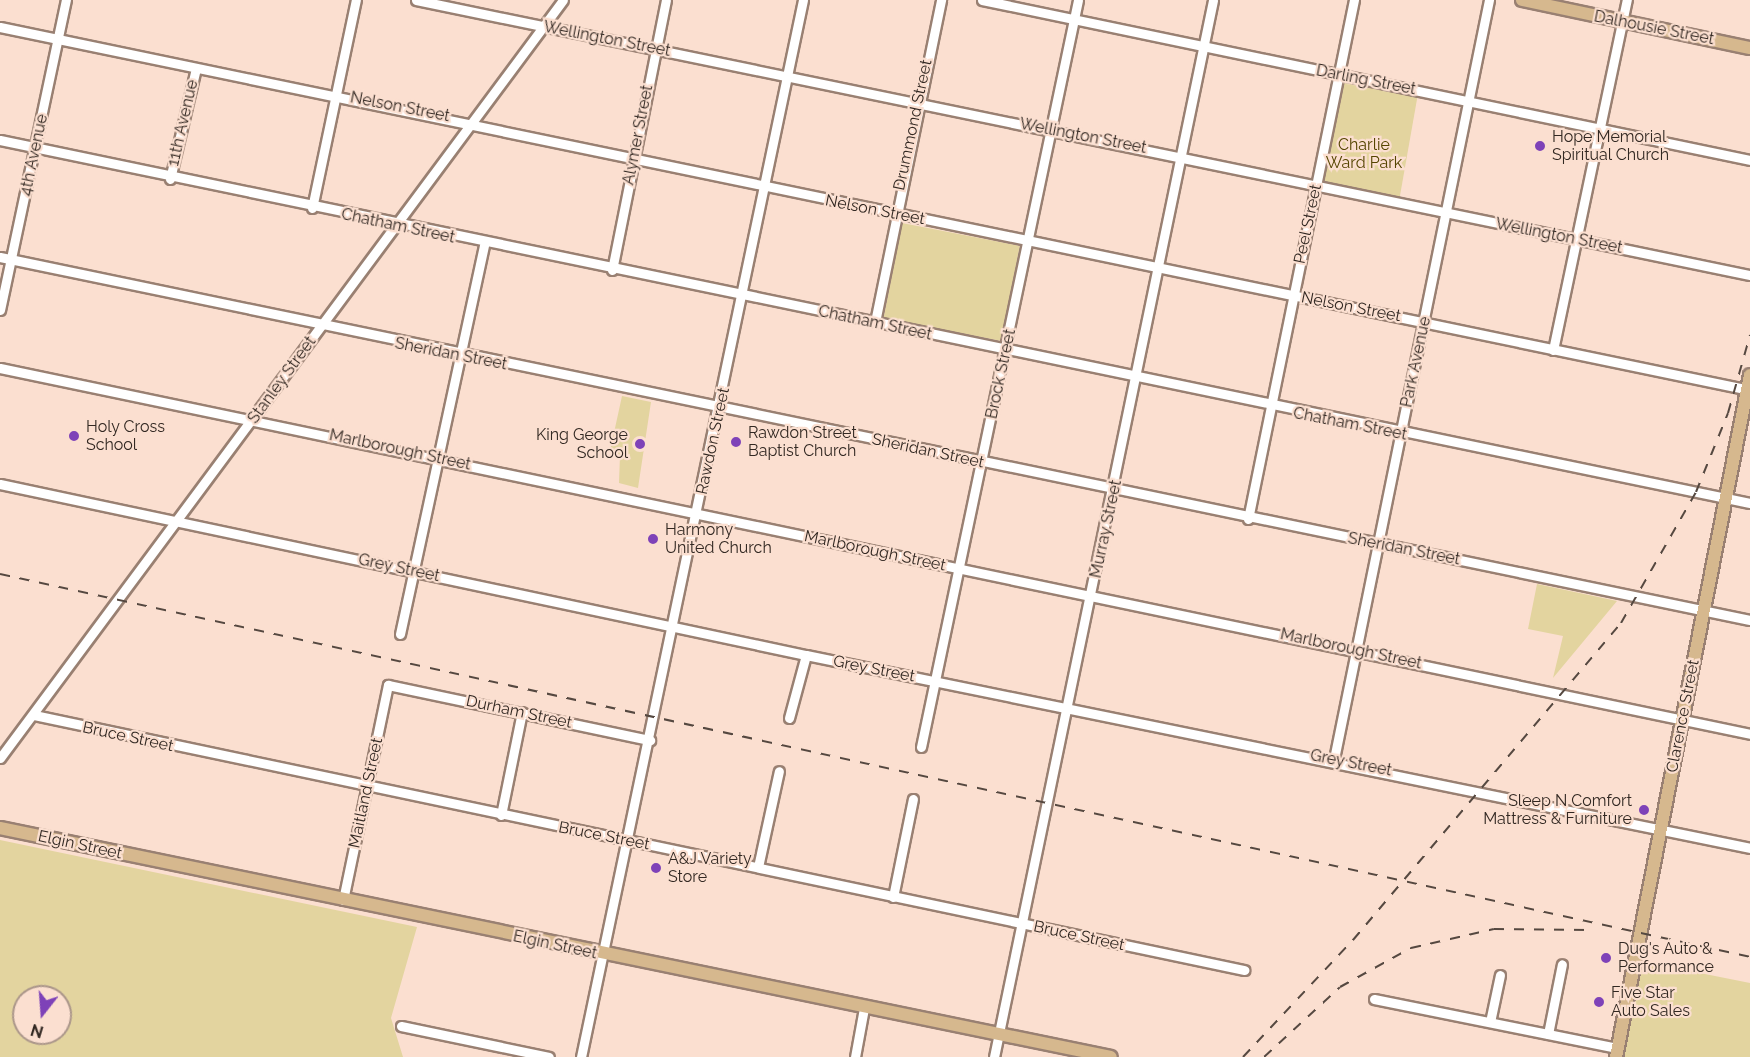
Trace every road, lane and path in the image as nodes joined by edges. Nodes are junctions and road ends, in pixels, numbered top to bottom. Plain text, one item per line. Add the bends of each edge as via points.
1 (66, 0) edge
2 (356, 0) edge
3 (416, 0) edge
4 (563, 0) edge
5 (666, 0) edge
6 (803, 0) edge
7 (940, 0) edge
8 (982, 0) edge
9 (1078, 0) edge
10 (1213, 0) edge
11 (1354, 0) edge
12 (1489, 0) edge
13 (1522, 0) edge
14 (1627, 0) edge
15 (1074, 20) junction
16 (1622, 23) junction
17 (0, 27) edge
18 (543, 27) junction
19 (58, 39) junction
20 (1203, 48) junction
21 (1750, 48) edge
22 (656, 49) junction
23 (196, 68) junction
24 (1338, 75) junction
25 (786, 76) junction
26 (337, 94) junction
27 (1470, 102) junction
28 (916, 103) junction
29 (473, 121) junction
30 (1599, 128) junction
31 (1050, 130) junction
32 (0, 140) edge
33 (36, 148) junction
34 (634, 156) junction
35 (1182, 156) junction
36 (1750, 160) edge
37 (170, 179) junction
38 (1315, 187) junction
39 (765, 188) junction
40 (312, 208) junction
41 (1447, 213) junction
42 (894, 214) junction
43 (396, 226) junction
44 (1578, 239) junction
45 (1028, 241) junction
46 (484, 244) junction
47 (0, 257) edge
48 (11, 260) junction
49 (1159, 268) junction
50 (612, 270) junction
51 (1750, 275) edge
52 (743, 295) junction
53 (1293, 295) junction
54 (0, 310) edge
55 (876, 322) junction
56 (1425, 322) junction
57 (320, 327) junction
58 (1553, 350) junction
59 (1006, 352) junction
60 (459, 355) junction
61 (0, 368) edge
62 (1750, 375) edge
63 (1138, 379) junction
64 (1749, 389) edge
65 (1269, 408) junction
66 (720, 409) junction
67 (254, 420) junction
68 (1401, 434) junction
69 (434, 458) junction
70 (982, 462) junction
71 (0, 484) edge
72 (1113, 492) junction
73 (1726, 498) junction
74 (1750, 503) edge
75 (697, 514) junction
76 (1248, 519) junction
77 (179, 523) junction
78 (1379, 544) junction
79 (960, 569) junction
80 (413, 571) junction
81 (1092, 594) junction
82 (1704, 611) junction
83 (1750, 620) edge
84 (673, 626) junction
85 (400, 634) dead end
86 (1356, 651) junction
87 (806, 656) junction
88 (936, 681) junction
89 (388, 685) joint
90 (1069, 707) junction
91 (522, 712) junction
92 (34, 716) junction
93 (789, 718) dead end
94 (1683, 719) junction
95 (1750, 734) edge
96 (650, 740) junction
97 (921, 747) dead end
98 (0, 758) edge
99 (1334, 759) junction
100 (779, 771) dead end
101 (367, 788) junction
102 (913, 799) dead end
103 (501, 815) junction
104 (0, 828) edge
105 (1661, 829) junction
106 (628, 840) junction
107 (1750, 848) edge
108 (758, 867) junction
109 (893, 897) junction
110 (343, 900) junction
111 (1023, 925) junction
112 (603, 955) junction
113 (1562, 964) dead end
114 (1244, 970) dead end
115 (1500, 975) dead end
116 (1374, 999) dead end
117 (864, 1008) junction
118 (1490, 1022) junction
119 (401, 1026) dead end
120 (1548, 1034) junction
121 (999, 1036) junction
122 (1616, 1053) edge
123 (549, 1057) edge
124 (580, 1057) edge
125 (855, 1057) edge
126 (994, 1057) edge
127 (1111, 1057) edge

1 - 19 street, 4th Avenue
2 - 26 street
3 - 18 street, Wellington Street
4 - 18 street, Stanley Street
5 - 22 street, Alymer Street
6 - 25 street, Rawdon Street
7 - 28 street, Drummond Street
8 - 15 street, Darling Street
9 - 15 street, Brock Street
10 - 20 street, Murray Street
11 - 24 street, Peel Street
12 - 27 street, Park Avenue
13 - 16 main road, Dalhousie Street
14 - 16 street
15 - 20 street, Darling Street
15 - 31 street, Brock Street
16 - 21 main road, Dalhousie Street
16 - 30 street
17 - 19 street, Nelson Street
18 - 22 street, Wellington Street
18 - 29 street, Stanley Street
19 - 23 street, Nelson Street
19 - 33 street, 4th Avenue
20 - 24 street, Darling Street
20 - 35 street, Murray Street
22 - 25 street, Wellington Street
22 - 34 street, Alymer Street
23 - 26 street, Nelson Street
23 - 37 street, 11th Avenue
24 - 27 street, Darling Street
24 - 38 street, Peel Street
25 - 28 street, Wellington Street
25 - 39 street, Rawdon Street
26 - 29 street, Nelson Street
26 - 40 street
27 - 30 street, Darling Street
27 - 41 street, Park Avenue
28 - 31 street, Wellington Street
28 - 42 street, Drummond Street
29 - 34 street, Nelson Street
29 - 43 street, Stanley Street
30 - 36 street, Darling Street
30 - 44 street
31 - 35 street, Wellington Street
31 - 45 street, Brock Street
32 - 33 street, Chatham Street
33 - 37 street, Chatham Street
33 - 48 street, 4th Avenue
34 - 39 street, Nelson Street
34 - 50 street, Alymer Street
35 - 38 street, Wellington Street
35 - 49 street, Murray Street
37 - 40 street, Chatham Street
38 - 41 street, Wellington Street
38 - 53 street, Peel Street
39 - 42 street, Nelson Street
39 - 52 street, Rawdon Street
40 - 43 street, Chatham Street
41 - 44 street, Wellington Street
41 - 56 street, Park Avenue
42 - 45 street, Nelson Street
42 - 55 street, Drummond Street
43 - 46 street, Chatham Street
43 - 57 street, Stanley Street
44 - 51 street, Wellington Street
44 - 58 street
45 - 49 street, Nelson Street
45 - 59 street, Brock Street
46 - 50 street, Chatham Street
46 - 60 street
47 - 48 street, Sheridan Street
48 - 54 street, 4th Avenue
48 - 57 street, Sheridan Street
49 - 53 street, Nelson Street
49 - 63 street, Murray Street
50 - 52 street, Chatham Street
52 - 55 street, Chatham Street
52 - 66 street, Rawdon Street
53 - 56 street, Nelson Street
53 - 65 street, Peel Street
55 - 59 street, Chatham Street
56 - 58 street, Nelson Street
56 - 68 street, Park Avenue
57 - 60 street, Sheridan Street
57 - 67 street, Stanley Street
58 - 64 street, Nelson Street
59 - 63 street, Chatham Street
59 - 70 street, Brock Street
60 - 66 street, Sheridan Street
60 - 69 street
61 - 67 street, Marlborough Street
62 - 64 main road, Clarence Street
63 - 65 street, Chatham Street
63 - 72 street, Murray Street
64 - 73 main road, Clarence Street
65 - 68 street, Chatham Street
65 - 76 street, Peel Street
66 - 70 street, Sheridan Street
66 - 75 street, Rawdon Street
67 - 69 street, Marlborough Street
67 - 77 street, Stanley Street
68 - 73 street, Chatham Street
68 - 78 street, Park Avenue
69 - 75 street, Marlborough Street
69 - 80 street
70 - 72 street, Sheridan Street
70 - 79 street, Brock Street
71 - 77 street, Grey Street
72 - 76 street, Sheridan Street
72 - 81 street, Murray Street
73 - 74 street, Chatham Street
73 - 82 main road, Clarence Street
75 - 79 street, Marlborough Street
75 - 84 street, Rawdon Street
76 - 78 street, Sheridan Street
77 - 80 street, Grey Street
77 - 92 street, Stanley Street
78 - 82 street, Sheridan Street
78 - 86 street, Park Avenue
79 - 81 street, Marlborough Street
79 - 88 street, Brock Street
80 - 84 street, Grey Street
80 - 85 street
81 - 86 street, Marlborough Street
81 - 90 street, Murray Street
82 - 83 street, Sheridan Street
82 - 94 main road, Clarence Street
84 - 87 street, Grey Street
84 - 96 street, Rawdon Street
86 - 94 street, Marlborough Street
86 - 99 street, Park Avenue
87 - 88 street, Grey Street
87 - 93 street
88 - 90 street, Grey Street
88 - 97 street, Brock Street
89 - 91 street, Durham Street
89 - 101 street, Maitland Street
90 - 99 street, Grey Street
90 - 111 street, Murray Street
91 - 96 street, Durham Street
91 - 103 street
92 - 98 street, Stanley Street
92 - 101 street, Bruce Street
94 - 95 street, Marlborough Street
94 - 105 main road, Clarence Street
96 - 106 street, Rawdon Street
99 - 105 street, Grey Street
100 - 108 street
101 - 103 street, Bruce Street
101 - 110 street, Maitland Street
102 - 109 street
103 - 106 street, Bruce Street
104 - 110 main road, Elgin Street
105 - 107 street, Grey Street
105 - 122 main road, Clarence Street
106 - 108 street, Bruce Street
106 - 112 street, Rawdon Street
108 - 109 street, Bruce Street
109 - 111 street, Bruce Street
110 - 112 main road, Elgin Street
111 - 114 street, Bruce Street
111 - 121 street, Murray Street
112 - 117 main road, Elgin Street
112 - 124 street, Rawdon Street
113 - 120 street
115 - 118 street
116 - 118 street
117 - 121 main road, Elgin Street
117 - 125 street
118 - 120 street
119 - 123 street
120 - 122 street
121 - 126 street, Murray Street
121 - 127 main road, Elgin Street

